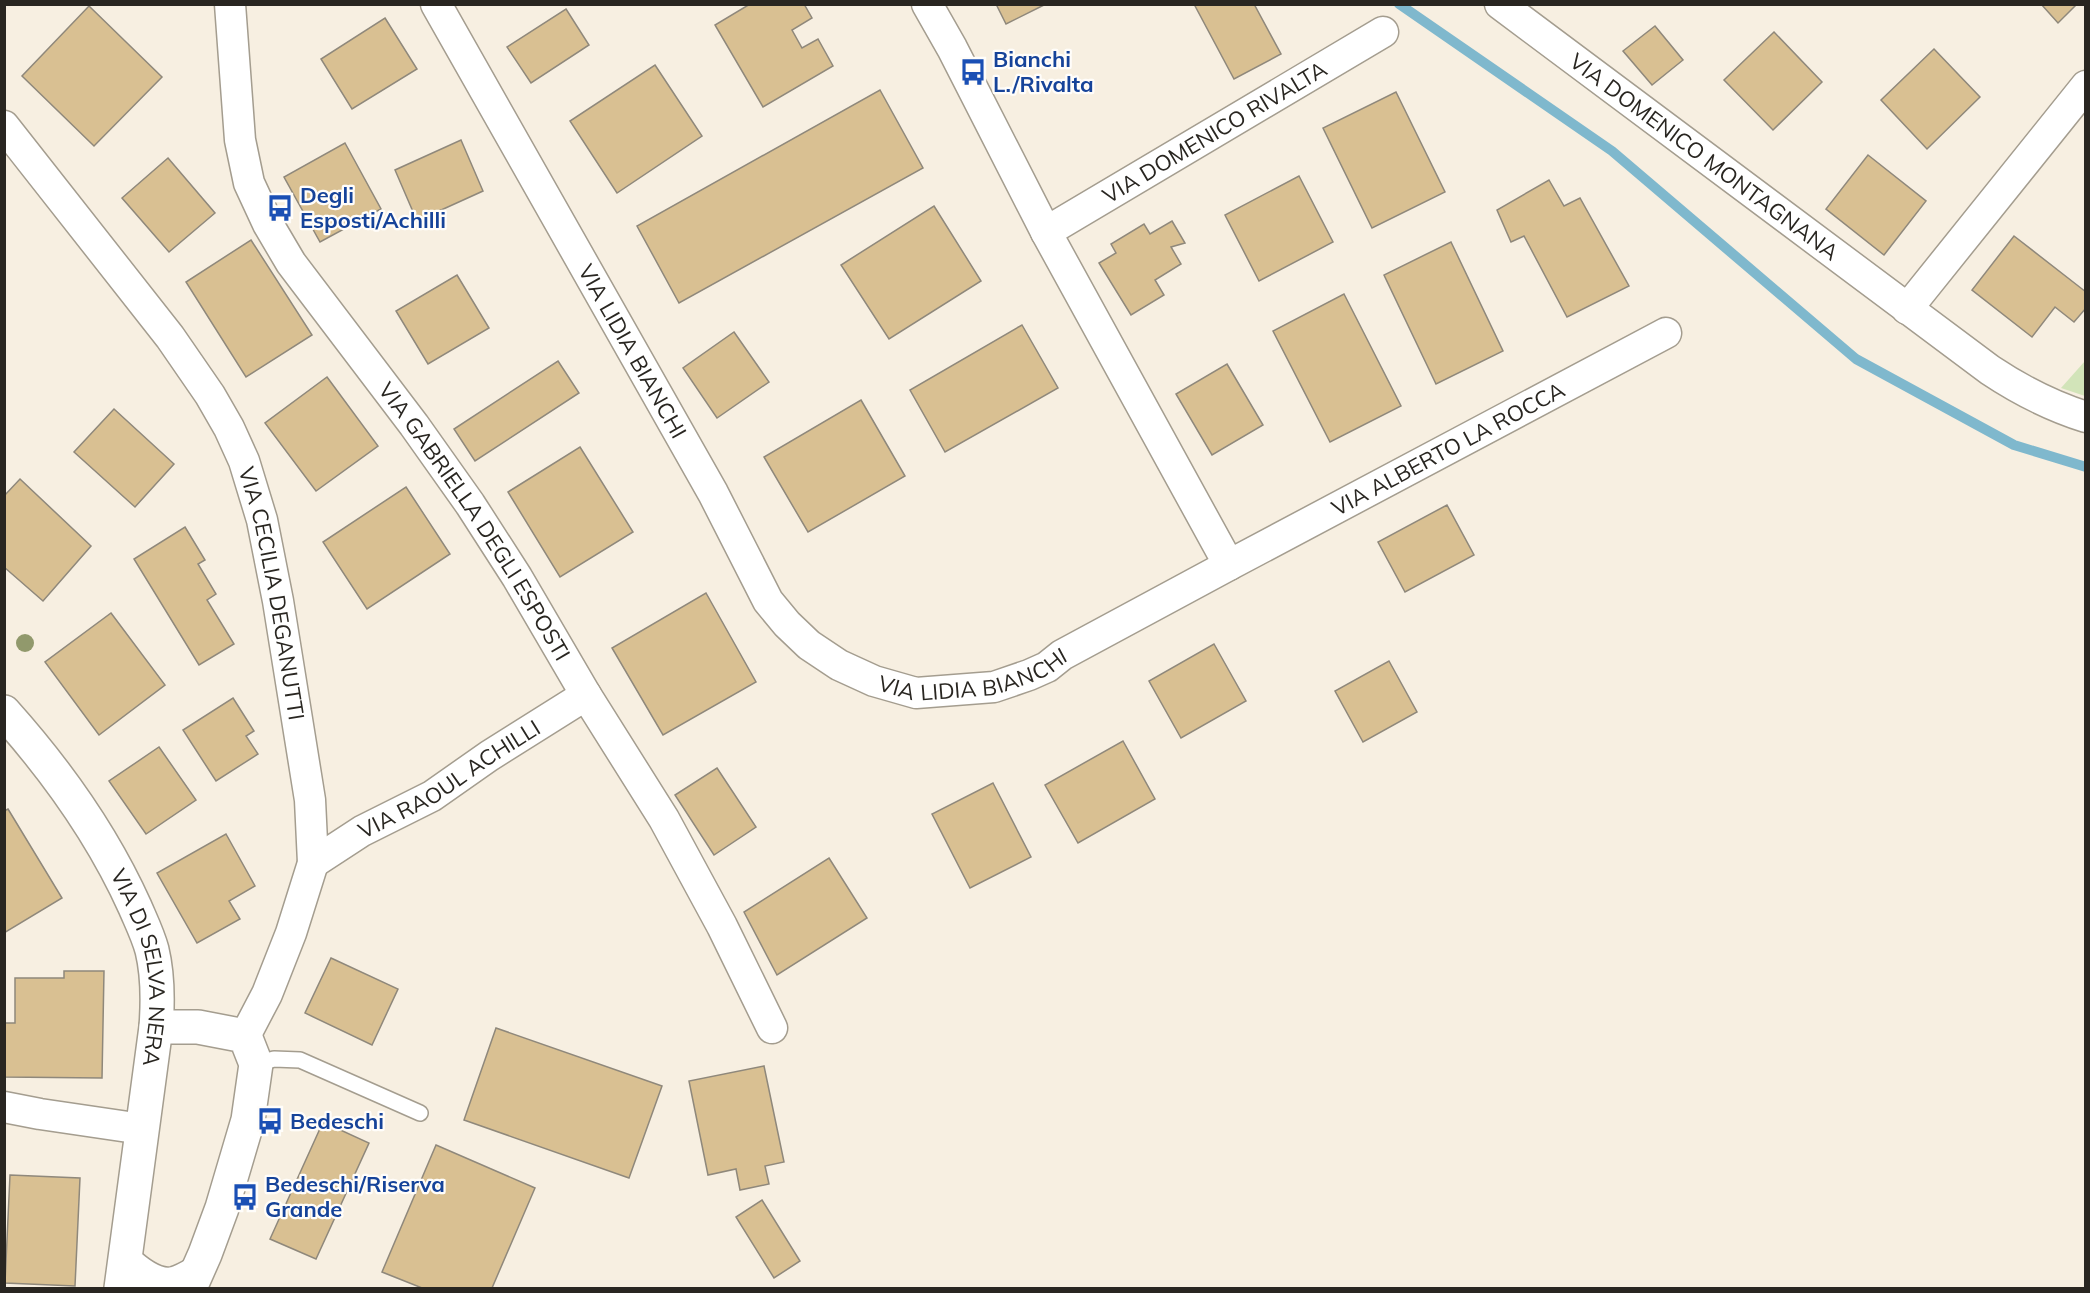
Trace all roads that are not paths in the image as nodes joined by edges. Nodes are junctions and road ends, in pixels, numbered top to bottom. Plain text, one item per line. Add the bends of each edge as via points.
1 (230, 4) edge
2 (436, 4) edge
3 (927, 4) edge
4 (1500, 4) edge
5 (1383, 32) dead end
6 (2085, 86) edge
7 (4, 126) edge
8 (1046, 232) junction
9 (1907, 309) junction
10 (1666, 333) dead end
11 (2085, 417) edge
12 (1229, 565) junction
13 (586, 695) junction
14 (4, 712) edge
15 (313, 863) junction
16 (156, 1028) junction
17 (772, 1028) dead end
18 (250, 1050) junction
19 (4, 1107) edge
20 (420, 1113) dead end
21 (142, 1129) junction
22 (124, 1274) edge
23 (194, 1280) edge

1 - 13 street, VIA GABRIELLA DEGLI ESPOSTI via 240,140 249,183 268,224 291,263 470,504
2 - 12 street, VIA LIDIA BIANCHI via 713,493 768,601 809,645 855,673 916,693 994,687 1047,667
3 - 8 street
4 - 9 street, VIA DOMENICO MONTAGNANA
5 - 8 street, VIA DOMENICO RIVALTA
6 - 9 street
7 - 15 street, VIA CECILIA DEGANUTTI via 189,364 229,428 244,461 262,520 276,592 310,800
8 - 12 street
9 - 11 street, VIA DOMENICO MONTAGNANA via 2016,387
10 - 12 street, VIA ALBERTO LA ROCCA
13 - 15 street, VIA RAOUL ACHILLI via 432,796 362,831
13 - 17 street, VIA GABRIELLA DEGLI ESPOSTI via 664,819
14 - 16 street, VIA DI SELVA NERA via 67,790 128,891 152,947
15 - 18 street, VIA CECILIA DEGANUTTI
16 - 18 street via 198,1027
16 - 21 street, VIA DI SELVA NERA
18 - 20 lane via 274,1059 300,1059
18 - 23 street via 252,1100 240,1151
19 - 21 street
21 - 22 street, VIA DI SELVA NERA
22 - 23 street via 173,1282

